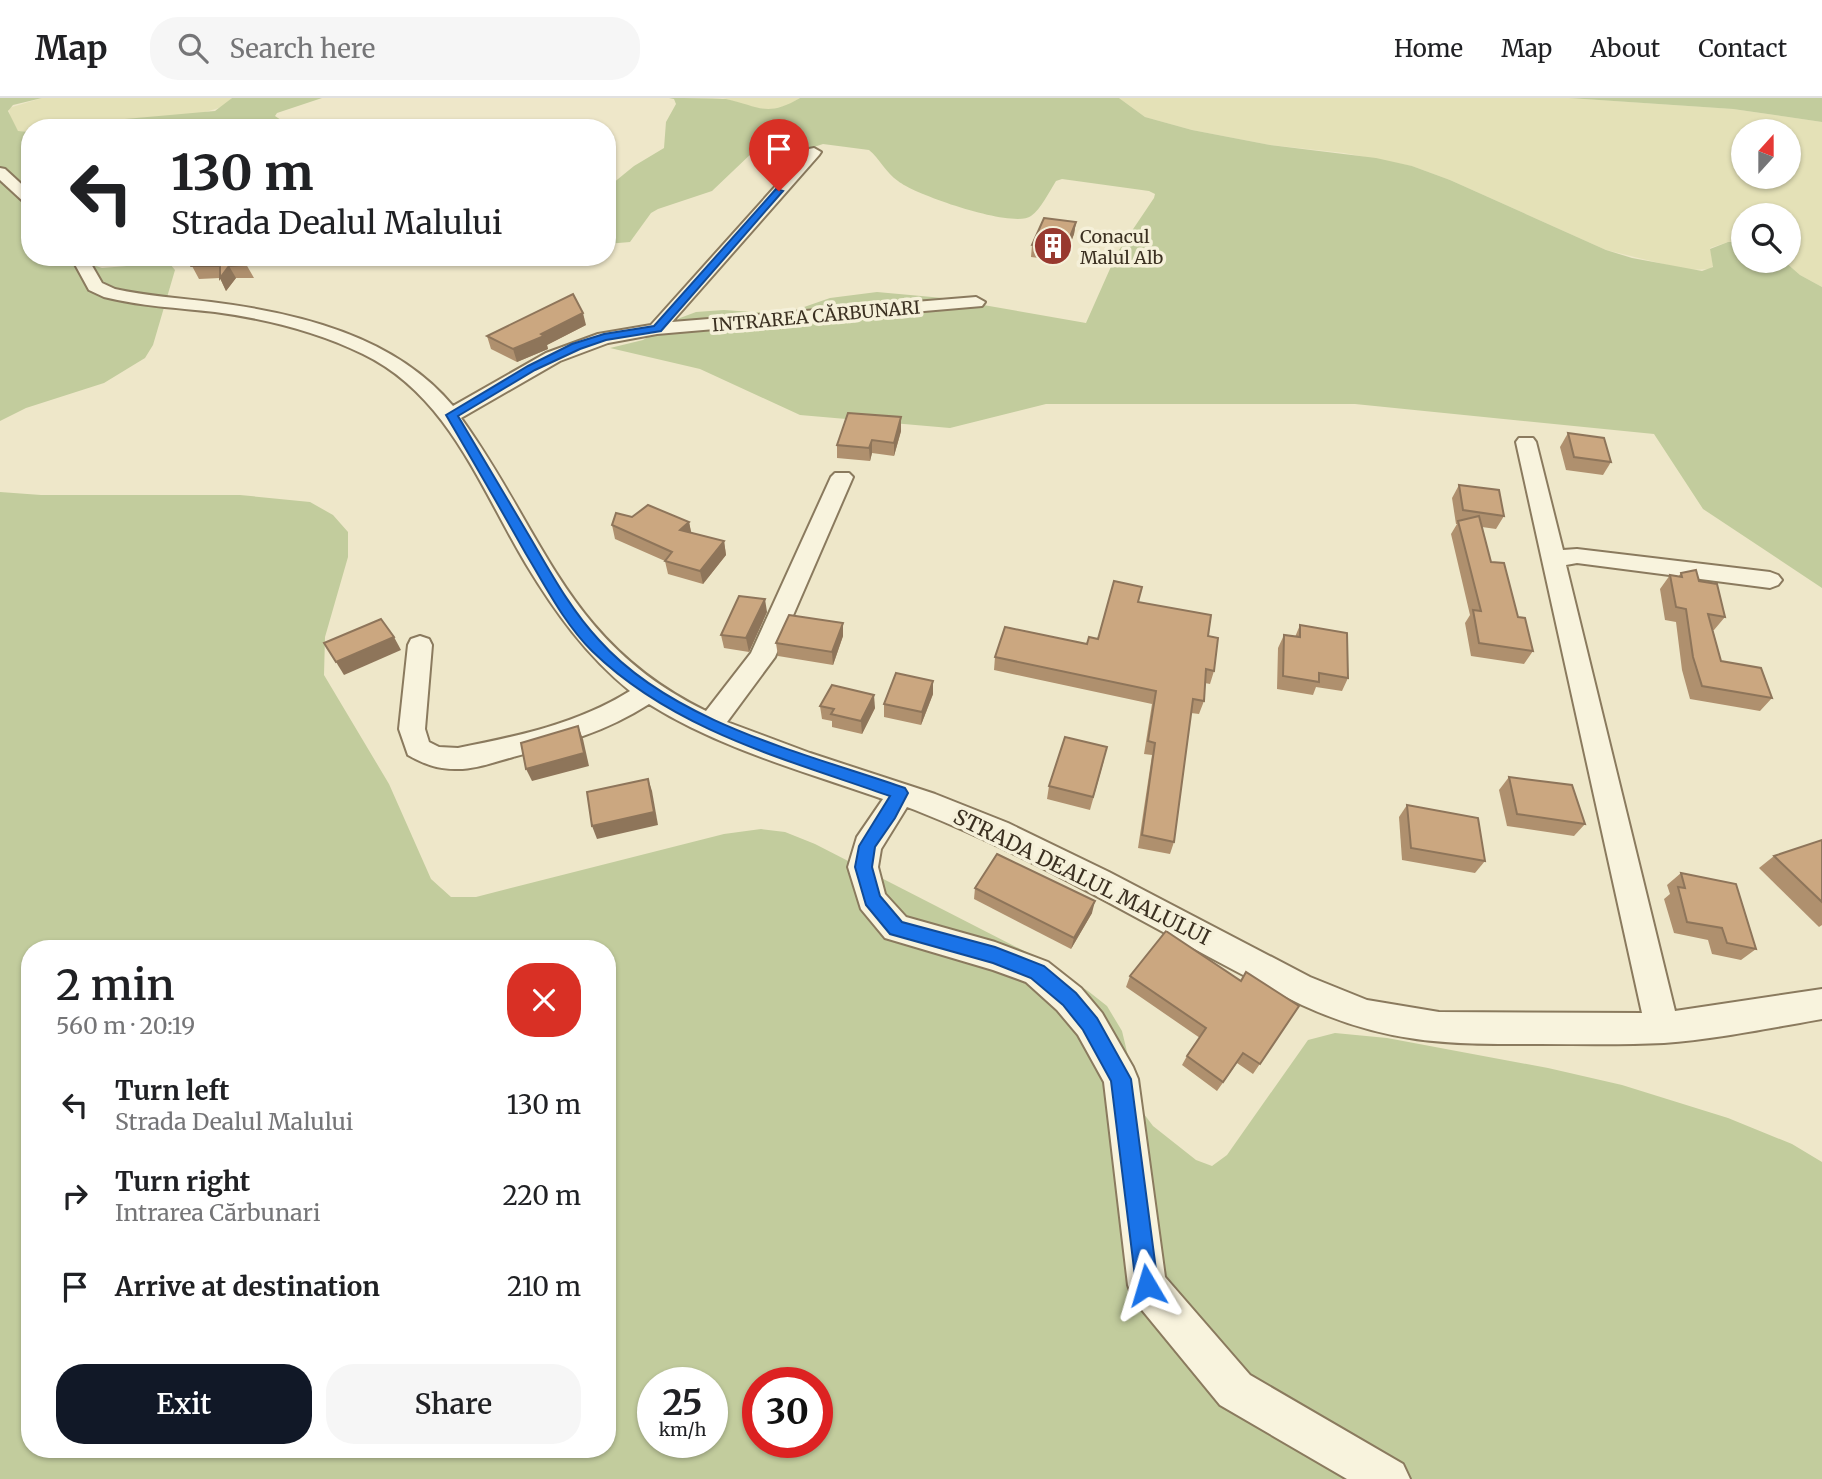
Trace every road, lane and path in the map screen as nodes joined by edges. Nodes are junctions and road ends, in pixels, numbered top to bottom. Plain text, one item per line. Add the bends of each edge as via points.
1 (814, 152) dead end
2 (0, 172) edge
3 (21, 192) edge
4 (84, 266) edge
5 (976, 302) dead end
6 (657, 329) junction
7 (452, 415) junction
8 (1526, 442) dead end
9 (842, 477) dead end
10 (1552, 559) junction
11 (1770, 580) dead end
12 (420, 645) dead end
13 (649, 691) junction
14 (711, 724) junction
15 (900, 793) junction
16 (1822, 1003) edge
17 (1662, 1027) junction
18 (1388, 1479) edge

1 - 6 street, INTRAREA CĂRBUNARI
2 - 3 street
4 - 7 street, STRADA DEALUL MALULUI via 95,286 110,293 285,319 328,333 390,360
5 - 6 street, INTRAREA CĂRBUNARI
6 - 7 street, INTRAREA CĂRBUNARI via 576,346
7 - 13 street, STRADA DEALUL MALULUI via 564,608 595,646
8 - 10 street
9 - 14 street via 762,657
10 - 11 street via 1577,556
10 - 17 street
12 - 13 street via 412,729 418,748 435,757 458,759 582,728
13 - 14 street, STRADA DEALUL MALULUI
14 - 15 street, STRADA DEALUL MALULUI
15 - 17 street, STRADA DEALUL MALULUI via 1048,855 1295,988 1348,1009 1440,1030
15 - 18 street via 867,846 863,867 872,900 897,928 1037,972 1069,999 1090,1024 1121,1079 1147,1285 1235,1390
16 - 17 street, STRADA DEALUL MALULUI via 1740,1019

